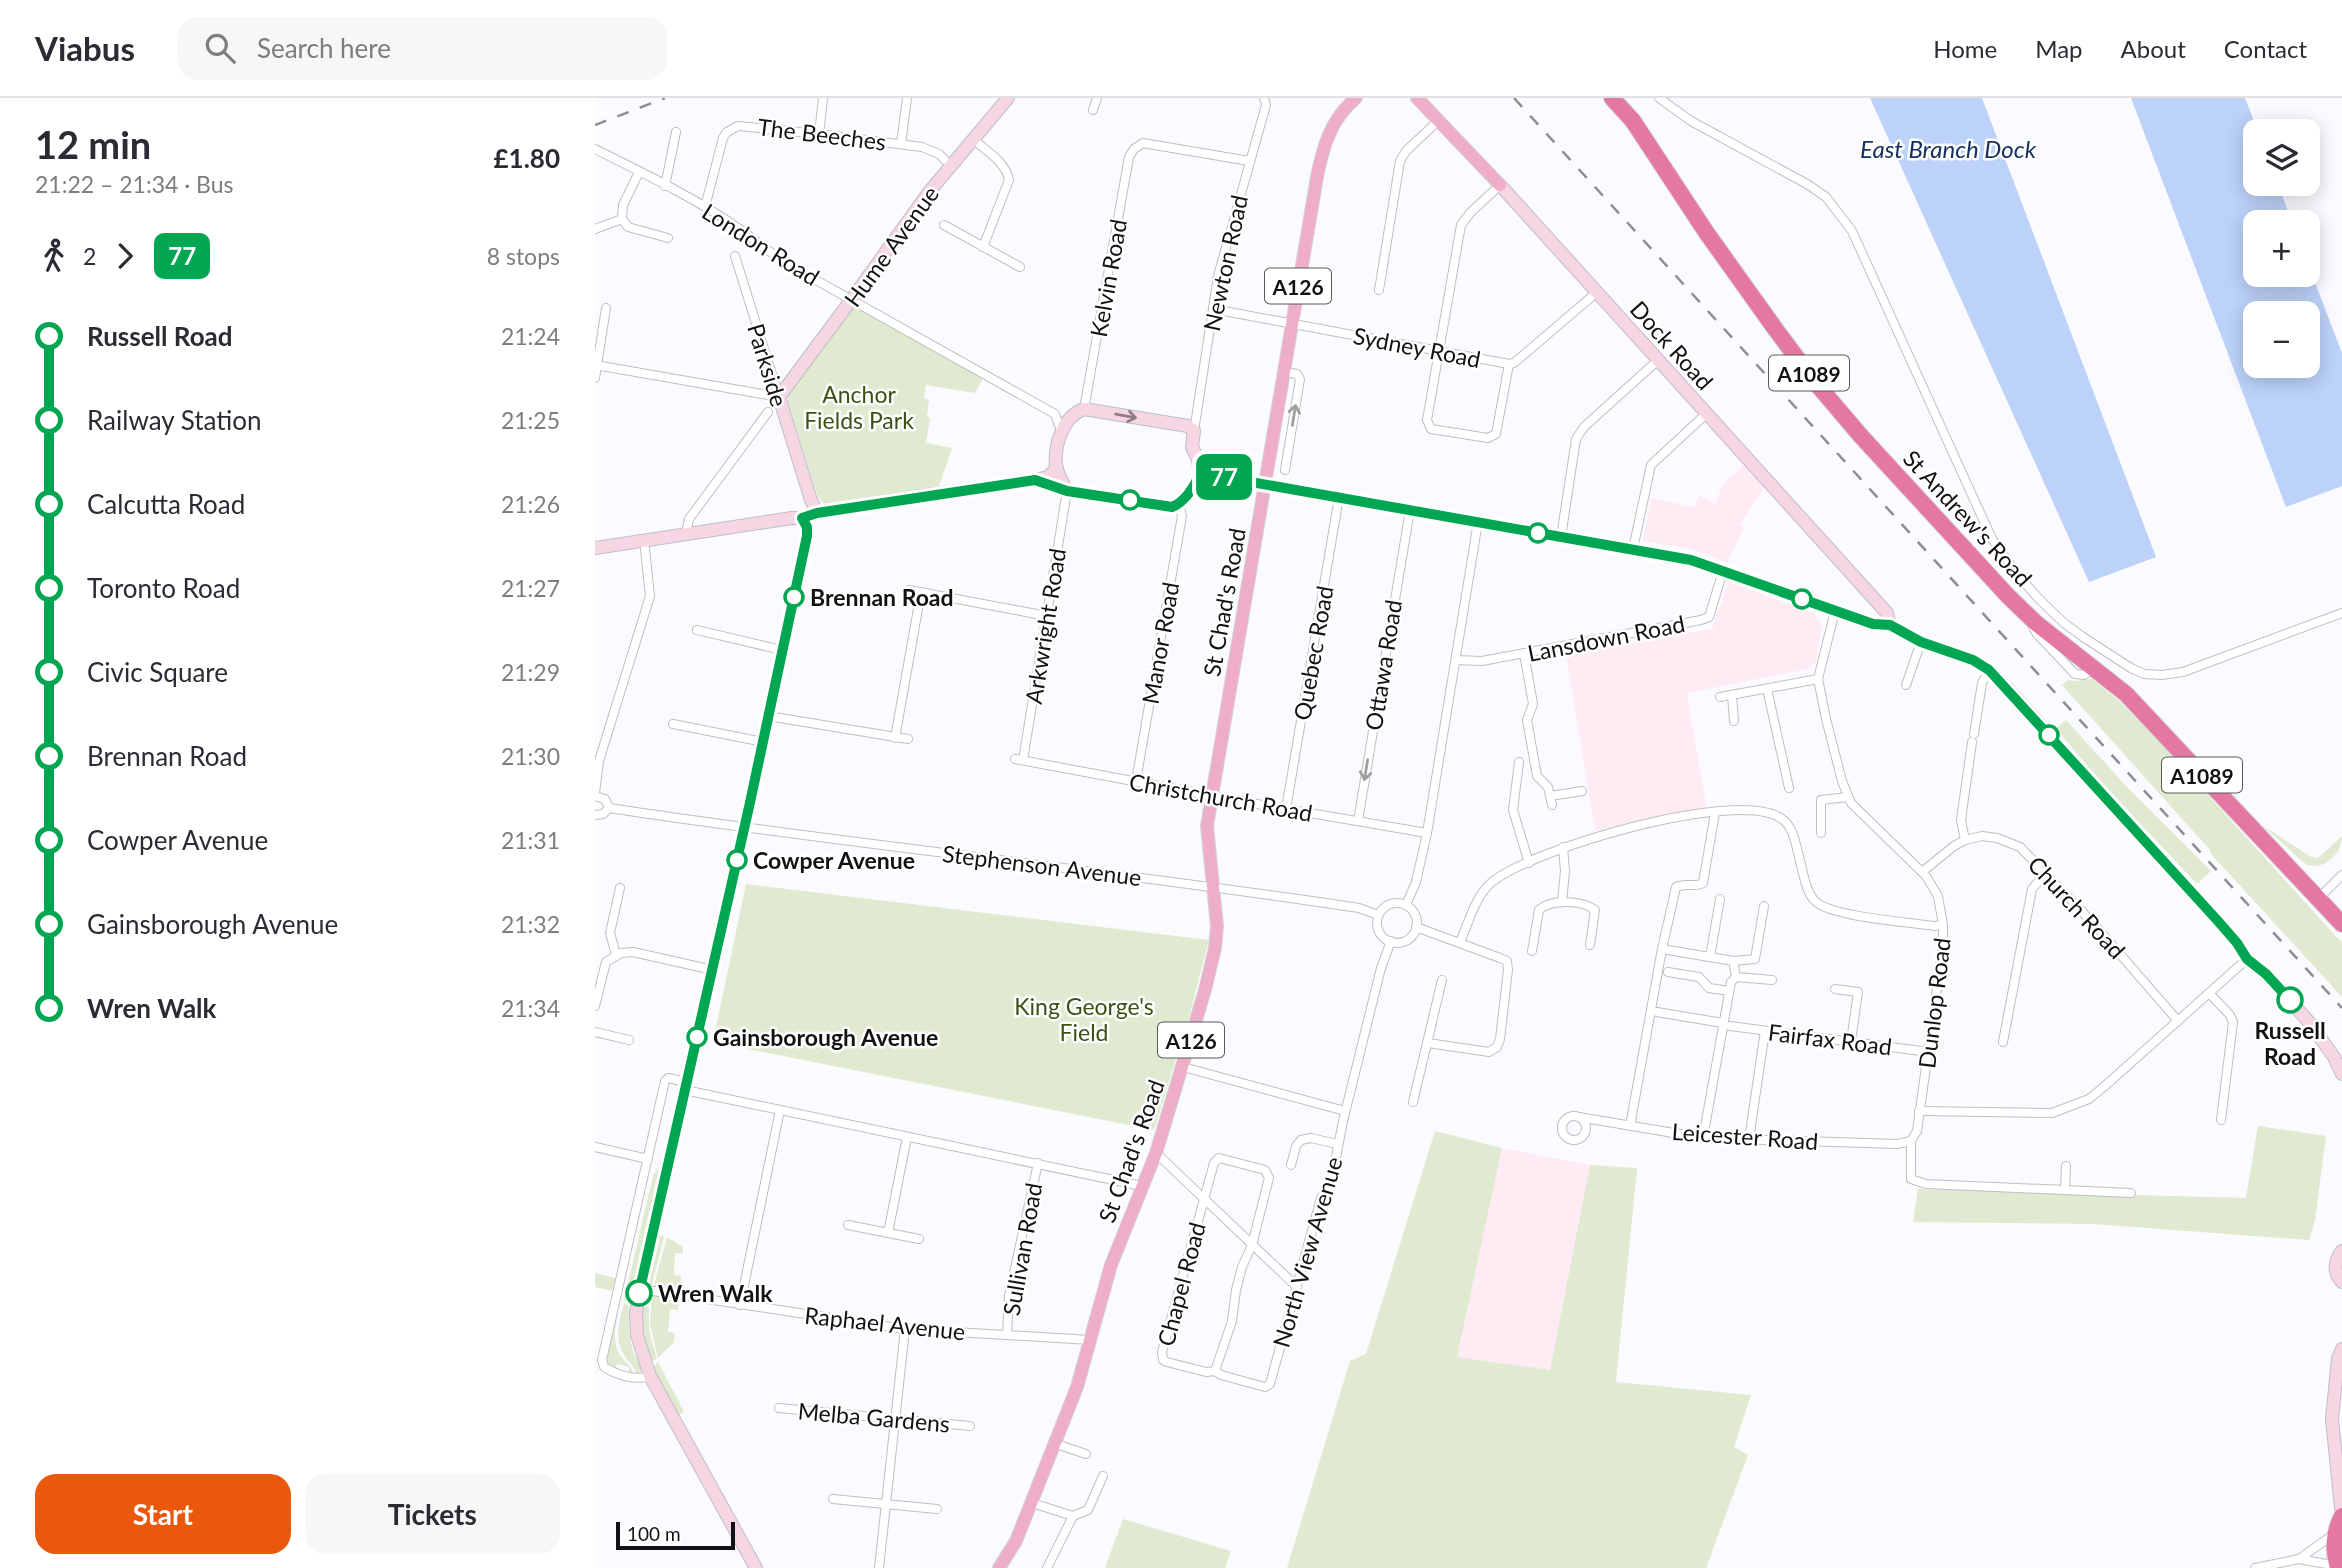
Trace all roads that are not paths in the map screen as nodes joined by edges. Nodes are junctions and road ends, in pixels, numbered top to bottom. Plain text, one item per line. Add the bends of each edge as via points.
1 (823, 98) edge
2 (907, 98) edge
3 (1007, 98) edge
4 (1097, 98) edge
5 (1264, 98) edge
6 (1356, 98) edge
7 (1417, 98) edge
8 (1612, 98) edge
9 (1659, 98) edge
10 (1093, 110) dead end
11 (1439, 120) junction
12 (676, 132) dead end
13 (819, 134) junction
14 (973, 139) junction
15 (901, 144) junction
16 (595, 149) edge
17 (1249, 161) junction
18 (950, 165) junction
19 (639, 172) junction
20 (665, 186) junction
21 (1500, 186) junction
22 (705, 207) junction
23 (622, 219) junction
24 (944, 225) dead end
25 (595, 229) edge
26 (668, 239) dead end
27 (983, 247) junction
28 (735, 256) dead end
29 (1020, 267) dead end
30 (1379, 290) dead end
31 (1597, 293) junction
32 (852, 299) junction
33 (606, 308) dead end
34 (1213, 309) junction
35 (1292, 324) junction
36 (1440, 351) junction
37 (1657, 361) junction
38 (1509, 364) junction
39 (596, 365) edge
40 (1284, 372) junction
41 (595, 378) edge
42 (779, 397) junction
43 (1079, 411) junction
44 (768, 412) dead end
45 (1055, 414) junction
46 (1706, 414) junction
47 (1061, 431) junction
48 (1194, 431) junction
49 (1057, 468) junction
50 (1285, 470) dead end
51 (1200, 473) junction
52 (1035, 480) junction
53 (1265, 485) junction
54 (1067, 491) junction
55 (1339, 498) junction
56 (1179, 504) junction
57 (1410, 510) junction
58 (817, 513) junction
59 (802, 518) junction
60 (1478, 522) junction
61 (686, 533) junction
62 (1561, 537) junction
63 (644, 540) junction
64 (595, 548) edge
65 (1633, 550) junction
66 (1723, 571) junction
67 (909, 590) dead end
68 (921, 592) junction
69 (1835, 611) junction
70 (2342, 613) edge
71 (1047, 616) junction
72 (1890, 625) junction
73 (697, 629) dead end
74 (1921, 642) junction
75 (782, 650) junction
76 (1524, 653) junction
77 (1456, 660) junction
78 (1987, 668) junction
79 (1818, 679) junction
80 (1906, 685) dead end
81 (1767, 689) junction
82 (1732, 695) junction
83 (1720, 697) dead end
84 (768, 716) junction
85 (1734, 720) dead end
86 (673, 724) dead end
87 (895, 737) junction
88 (908, 740) dead end
89 (764, 741) junction
90 (1019, 760) joint
91 (1519, 762) dead end
92 (1136, 781) junction
93 (1789, 788) dead end
94 (1582, 791) dead end
95 (595, 794) edge
96 (1212, 796) junction
97 (1849, 797) junction
98 (609, 808) junction
99 (1286, 809) junction
100 (1715, 813) junction
101 (595, 815) edge
102 (1358, 821) junction
103 (744, 829) junction
104 (1427, 833) junction
105 (1821, 833) dead end
106 (1965, 841) junction
107 (1563, 847) junction
108 (1529, 863) junction
109 (1922, 872) junction
110 (2046, 873) junction
111 (2342, 875) edge
112 (1214, 886) junction
113 (620, 888) dead end
114 (1720, 899) dead end
115 (2318, 899) junction
116 (1562, 902) junction
117 (1406, 905) junction
118 (1765, 906) dead end
119 (1378, 915) junction
120 (2340, 917) edge
121 (1943, 925) junction
122 (1416, 928) junction
123 (1391, 942) junction
124 (1460, 942) junction
125 (1590, 945) dead end
126 (1661, 949) junction
127 (1532, 951) dead end
128 (616, 955) junction
129 (1710, 957) junction
130 (2247, 959) junction
131 (1733, 961) junction
132 (713, 971) junction
133 (1668, 972) dead end
134 (1736, 977) junction
135 (1442, 980) dead end
136 (1772, 981) dead end
137 (1835, 989) dead end
138 (1729, 991) junction
139 (2209, 993) junction
140 (595, 1006) edge
141 (1657, 1012) dead end
142 (2178, 1021) junction
143 (1727, 1025) junction
144 (1765, 1031) junction
145 (595, 1032) edge
146 (629, 1040) dead end
147 (1851, 1041) junction
148 (2003, 1042) dead end
149 (1428, 1043) junction
150 (1929, 1052) junction
151 (1183, 1067) junction
152 (2342, 1074) edge
153 (686, 1086) junction
154 (1413, 1102) dead end
155 (780, 1110) junction
156 (1345, 1111) junction
157 (1919, 1111) junction
158 (1579, 1118) dead end
159 (2221, 1120) dead end
160 (1630, 1126) junction
161 (907, 1137) junction
162 (1703, 1138) junction
163 (1749, 1139) junction
164 (1911, 1141) junction
165 (1337, 1144) junction
166 (595, 1147) edge
167 (1156, 1153) junction
168 (648, 1159) junction
169 (1038, 1163) junction
170 (1291, 1166) dead end
171 (2066, 1166) dead end
172 (1142, 1186) junction
173 (2066, 1190) junction
174 (2131, 1193) dead end
175 (1205, 1197) junction
176 (848, 1224) dead end
177 (888, 1233) junction
178 (919, 1239) dead end
179 (1252, 1245) junction
180 (2342, 1251) edge
181 (2342, 1282) edge
182 (1297, 1287) junction
183 (640, 1289) junction
184 (740, 1305) junction
185 (905, 1329) junction
186 (1007, 1335) junction
187 (1090, 1340) junction
188 (2342, 1349) edge
189 (1215, 1371) junction
190 (650, 1376) junction
191 (779, 1408) dead end
192 (895, 1418) junction
193 (970, 1426) dead end
194 (1056, 1444) junction
195 (1086, 1454) dead end
196 (2339, 1462) edge
197 (1103, 1476) dead end
198 (833, 1499) dead end
199 (1032, 1503) junction
200 (886, 1504) junction
201 (937, 1509) dead end
202 (1073, 1516) junction
203 (2342, 1516) edge
204 (2335, 1533) junction
205 (2299, 1559) junction
206 (2337, 1567) edge
207 (756, 1568) edge
208 (879, 1568) edge
209 (999, 1568) edge
210 (1047, 1568) edge
211 (2255, 1568) edge

1 - 13 street
2 - 15 street
3 - 14 street, Hume Avenue
4 - 10 street
5 - 17 street, Newton Road via 1266,105
6 - 35 main road, A126 via 1335,120 1324,146
7 - 11 main road, Dock Road
8 - 115 highway, St Andrew's Road / A1089 via 1633,121 1706,232 1815,382 1860,435 2008,596 2126,694
9 - 70 street via 1691,121 1807,184 1841,214 1992,539 2017,574 2064,623 2137,672 2162,675 2183,672
11 - 21 main road, Dock Road
11 - 30 street via 1400,161
12 - 20 street
13 - 15 street, The Beeches
13 - 22 street, The Beeches via 745,125 732,128 723,138
14 - 18 street, Hume Avenue
14 - 27 street via 1007,171 1009,180
15 - 18 street, The Beeches via 939,154
16 - 19 street, London Road
17 - 34 street, Newton Road
17 - 43 street, Kelvin Road via 1143,144 1134,149
18 - 32 street, Hume Avenue
19 - 20 street, London Road
19 - 23 street via 623,205
20 - 22 street, London Road
21 - 31 street, Dock Road
21 - 36 street via 1461,225
22 - 32 street, London Road via 771,254
23 - 25 street
23 - 26 street via 628,227
24 - 27 street
27 - 29 street
28 - 42 street, Parkside
31 - 37 street, Dock Road
31 - 38 street, Sydney Road
32 - 42 street, Hume Avenue
32 - 45 street, London Road
33 - 39 street
34 - 35 street, Sydney Road
34 - 48 street, Newton Road
35 - 36 street, Sydney Road
35 - 40 main road, A126
36 - 38 street, Sydney Road
36 - 38 street via 1427,420 1431,429 1488,438 1496,434
37 - 46 street, Dock Road
37 - 62 street via 1576,439
39 - 41 street
39 - 42 street
50 -> 40 street via 1300,379
40 - 53 main road, A126
42 - 58 street, Parkside
43 - 45 street
43 - 47 street
43 -> 48 street via 1188,426
44 - 61 street via 689,519
45 - 47 street
46 - 65 street via 1651,465
46 - 72 street, Dock Road via 1887,613
47 - 49 street
48 - 51 street via 1192,447
49 - 52 street via 1048,477
49 - 54 street
51 - 53 street
51 - 56 street
52 - 54 street
52 - 58 street
53 - 55 street
53 - 96 main road, St Chad's Road / A126
54 - 56 street via 1172,507
54 - 71 street, Arkwright Road
55 - 57 street
55 - 99 street, Quebec Road
56 - 92 street, Manor Road via 1182,516
57 - 60 street
57 -> 102 street, Ottawa Road
58 - 59 street
59 - 61 street
59 - 75 street via 808,533
60 - 62 street
60 - 77 street
61 - 63 street
62 - 65 street
63 - 64 street
63 - 95 street via 650,596 599,761
65 - 66 street
66 - 69 street
66 - 76 street, Lansdown Road via 1709,617
67 - 68 street
68 - 71 street
68 - 87 street
69 - 72 street
69 - 79 street, Dunlop Road
71 - 90 street, Arkwright Road
72 - 74 street
73 - 75 street
74 - 78 street
74 - 80 street
75 - 84 street
76 - 77 street, Lansdown Road via 1482,661
76 - 94 street via 1533,704 1527,720 1537,776 1548,787 1551,801
77 - 104 street
78 - 106 street via 1961,820
78 - 130 street via 2217,920
79 - 81 street
79 - 97 street, Dunlop Road
81 - 82 street
81 - 93 street
82 - 83 street
82 - 85 street
84 - 87 street
84 - 89 street
86 - 89 street
87 - 88 street
89 - 103 street
90 - 92 street, Christchurch Road
91 - 108 street via 1513,810
92 - 96 street, Christchurch Road
95 - 98 street via 605,799
96 - 99 street, Christchurch Road
96 - 112 main road, St Chad's Road / A126 via 1207,827
97 - 105 street via 1821,800
97 - 109 street, Dunlop Road
98 - 101 street
98 - 103 street
99 - 102 street, Christchurch Road
100 - 107 street via 1629,827
100 - 121 street via 1748,810 1782,819 1796,843 1810,895 1824,908
100 - 126 street via 1703,883 1676,887
102 - 104 street, Christchurch Road
103 - 112 street, Stephenson Avenue
103 - 132 street
104 - 117 street
106 - 109 street
106 - 110 street, Church Road via 1982,836 2009,841
107 - 108 street
107 - 116 street
108 - 124 street via 1494,880 1481,893
109 - 121 street, Dunlop Road via 1938,896
110 - 142 street, Church Road
110 - 148 street via 2032,889
111 - 115 street
112 - 119 street, Stephenson Avenue via 1359,908
112 - 151 main road, St Chad's Road / A126 via 1215,948
113 - 128 street via 610,933
114 - 129 street
115 - 120 highway, St Andrew's Road / A1089
116 - 125 street via 1595,910
116 - 127 street via 1539,910
117 - 119 street via 1392,903
117 - 122 street via 1415,914
118 - 131 street via 1755,959
119 - 123 street via 1377,927
121 - 150 street, Dunlop Road
122 - 123 street via 1405,941
122 - 124 street
123 - 156 street, North View Avenue
124 - 149 street via 1507,961 1500,1039 1489,1052
126 - 129 street
126 - 160 street
128 - 132 street via 633,952
128 - 140 street via 606,962
129 - 131 street
130 - 139 street
130 - 152 street via 2309,1022
131 - 134 street
132 - 153 street
133 - 138 street
134 - 136 street
134 - 138 street
135 - 149 street
137 - 147 street via 1858,992
138 - 143 street
139 - 142 street
139 - 159 street via 2233,1022
141 - 143 street, Fairfax Road
142 - 157 street via 2089,1099 2052,1114
143 - 144 street, Fairfax Road
143 - 162 street
144 - 147 street, Fairfax Road
144 - 163 street
145 - 146 street
147 - 150 street, Fairfax Road
149 - 154 street
150 - 157 street, Dunlop Road
151 - 156 street
151 - 167 main road, St Chad's Road / A126
153 - 155 street
153 - 168 street via 666,1080
153 - 183 street
155 - 161 street
155 - 184 street
156 - 165 street, North View Avenue
157 - 164 street, Dunlop Road via 1916,1137
158 - 160 street, Leicester Road
160 - 162 street, Leicester Road
161 - 169 street
161 - 177 street
162 - 163 street, Leicester Road
163 - 164 street, Leicester Road
164 - 173 street, Dunlop Road via 1911,1180
165 - 170 street via 1301,1140
165 - 182 street, North View Avenue via 1331,1183 1321,1198
166 - 168 street
167 - 172 main road, St Chad's Road / A126
167 - 175 street
168 - 190 street via 602,1360 614,1373
169 - 172 street
169 - 186 street, Sullivan Road via 1009,1296
171 - 173 street
172 - 187 main road, St Chad's Road / A126 via 1111,1265
173 - 174 street
175 - 179 street
175 - 179 street via 1217,1158 1268,1172
175 - 189 street, Chapel Road via 1162,1356 1167,1362
176 - 177 street
177 - 178 street
179 - 182 street
179 - 189 street via 1242,1266 1234,1312
180 - 181 street via 2335,1268
182 - 189 street, North View Avenue via 1268,1386
183 - 184 street, Raphael Avenue
183 - 190 street via 638,1335
184 - 185 street, Raphael Avenue
185 - 186 street, Raphael Avenue
185 - 192 street
186 - 187 street, Raphael Avenue
187 - 194 main road, St Chad's Road / A126
188 - 196 street via 2332,1419
190 - 207 street
191 - 192 street, Melba Gardens
192 - 193 street, Melba Gardens
192 - 200 street
194 - 195 street
194 - 199 main road, St Chad's Road / A126
196 - 203 street
197 - 202 street via 1088,1510
198 - 200 street
199 - 202 street
199 - 209 main road, St Chad's Road / A126
200 - 201 street
200 - 208 street
202 - 210 street
203 - 204 highway
204 - 205 street
204 - 206 highway
205 - 206 street
205 - 211 street

